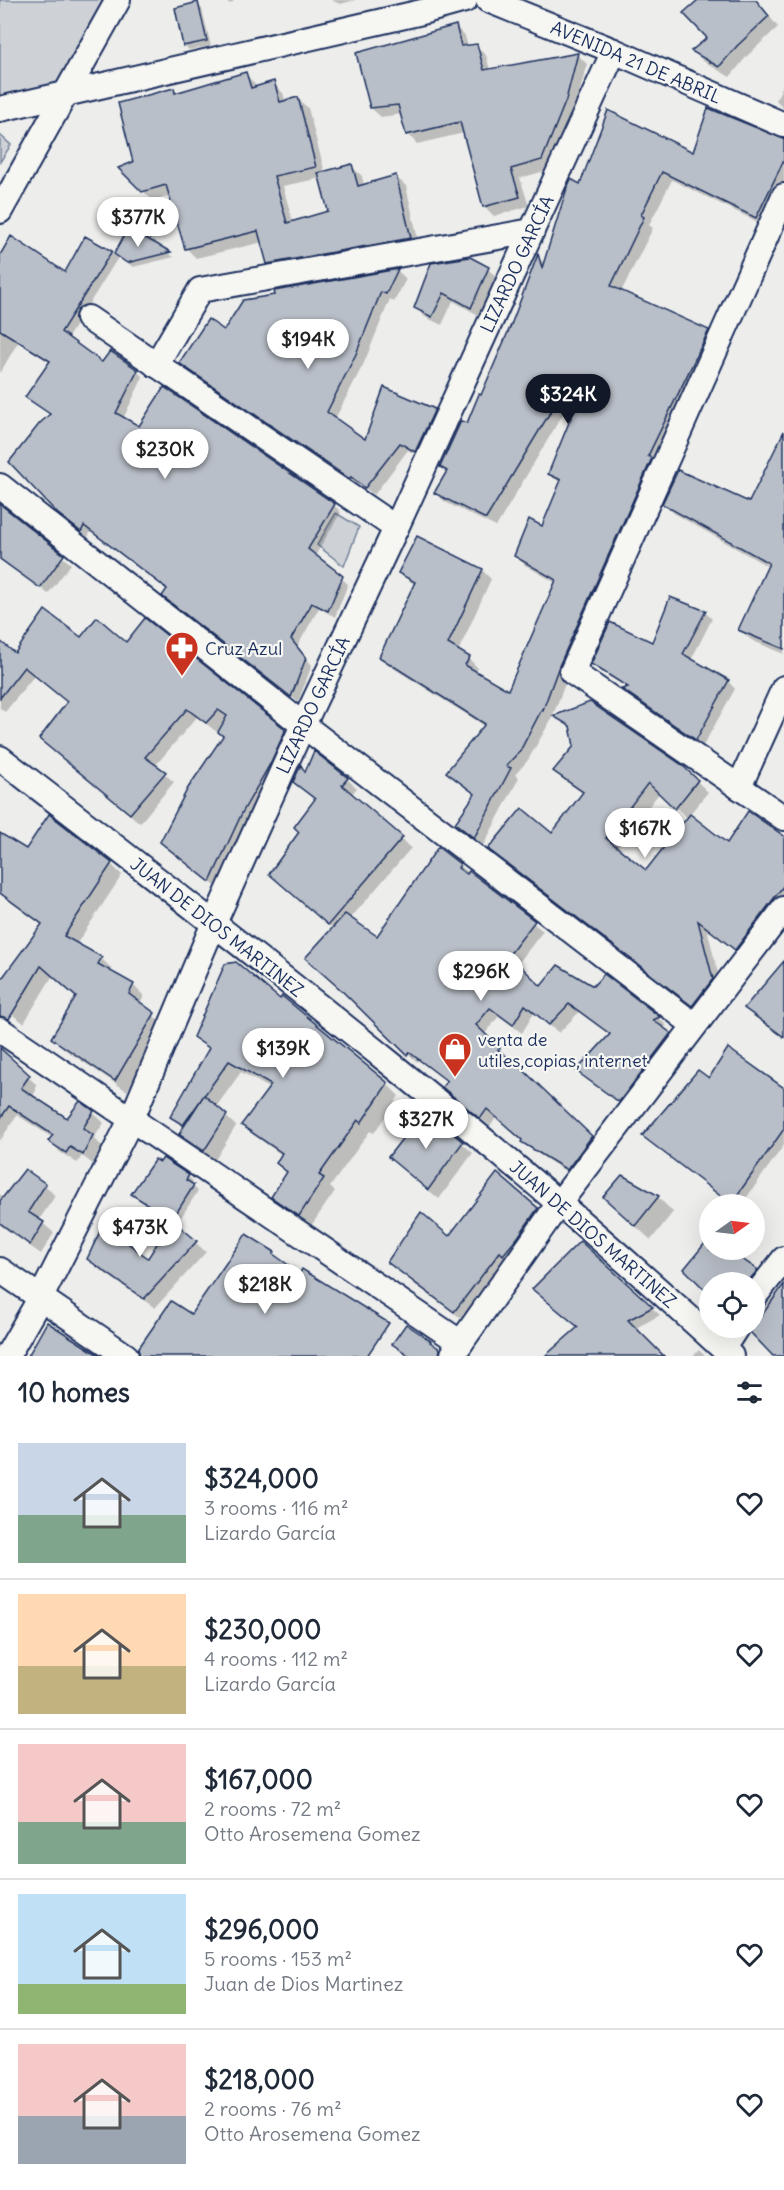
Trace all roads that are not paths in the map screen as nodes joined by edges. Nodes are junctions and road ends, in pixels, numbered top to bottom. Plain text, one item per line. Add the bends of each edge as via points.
1 (118, 0) edge
2 (465, 0) edge
3 (488, 0) edge
4 (614, 51) junction
5 (64, 95) junction
6 (0, 109) edge
7 (784, 125) edge
8 (784, 196) edge
9 (0, 211) edge
10 (532, 231) junction
11 (88, 318) dead end
12 (156, 365) junction
13 (0, 486) edge
14 (396, 528) junction
15 (784, 688) edge
16 (303, 725) junction
17 (0, 758) edge
18 (739, 787) junction
19 (784, 818) edge
20 (784, 909) edge
21 (214, 923) junction
22 (694, 1025) junction
23 (0, 1030) edge
24 (132, 1118) junction
25 (560, 1202) junction
26 (784, 1259) edge
27 (0, 1270) edge
28 (765, 1284) edge
29 (41, 1297) junction
30 (456, 1350) edge
31 (727, 1352) edge
32 (6, 1356) edge
33 (126, 1356) edge

1 - 5 street
2 - 5 street
3 - 4 street, AVENIDA 21 DE ABRIL
4 - 7 street, AVENIDA 21 DE ABRIL
4 - 10 street, LIZARDO GARCÍA
5 - 6 street
5 - 9 street
8 - 18 street via 572,672
10 - 12 street via 200,290
10 - 14 street, LIZARDO GARCÍA
11 - 12 street
12 - 14 street
13 - 16 street
14 - 16 street, LIZARDO GARCÍA
15 - 18 street
16 - 21 street, LIZARDO GARCÍA
16 - 22 street
17 - 21 street, JUAN DE DIOS MARTINEZ
18 - 19 street
20 - 22 street
21 - 24 street, LIZARDO GARCÍA
21 - 25 street, JUAN DE DIOS MARTINEZ
22 - 25 street
23 - 24 street
24 - 29 street, LIZARDO GARCÍA
24 - 30 street
25 - 30 street
25 - 31 street, JUAN DE DIOS MARTINEZ
26 - 28 street
27 - 29 street
29 - 32 street, LIZARDO GARCÍA
29 - 33 street

